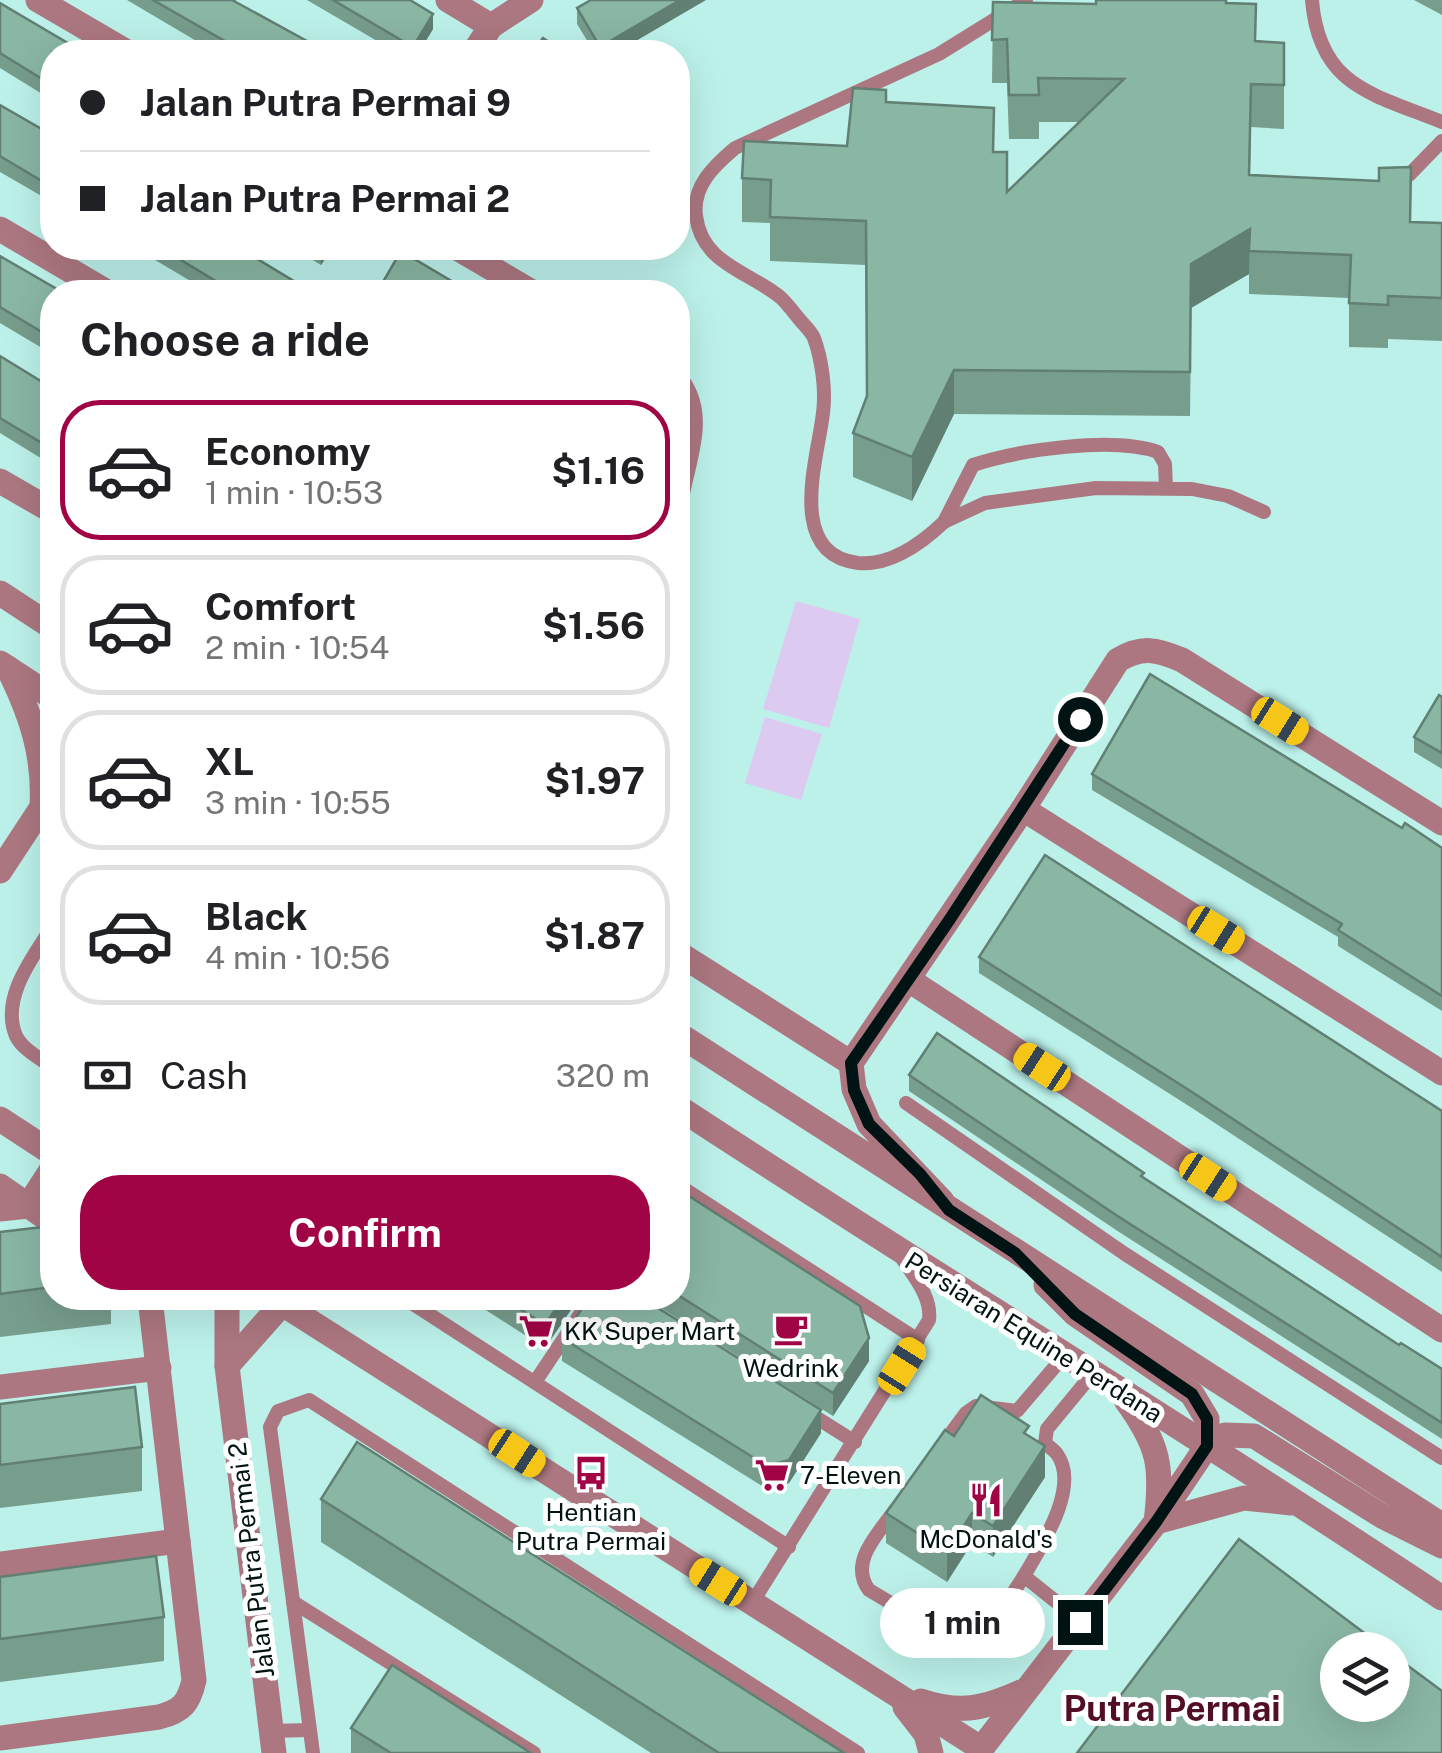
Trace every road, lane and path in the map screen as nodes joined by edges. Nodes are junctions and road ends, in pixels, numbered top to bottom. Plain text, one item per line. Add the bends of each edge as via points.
1 (38, 0) edge
2 (448, 0) edge
3 (531, 0) edge
4 (1026, 0) edge
5 (1312, 0) edge
6 (491, 26) junction
7 (106, 40) edge
8 (482, 40) edge
9 (1442, 122) edge
10 (1442, 141) edge
11 (1409, 175) edge
12 (0, 229) edge
13 (40, 253) edge
14 (53, 260) edge
15 (477, 260) edge
16 (87, 280) edge
17 (512, 280) edge
18 (0, 481) edge
19 (1166, 488) junction
20 (40, 504) edge
21 (1264, 512) dead end
22 (944, 522) junction
23 (0, 593) edge
24 (40, 619) edge
25 (4, 665) edge
26 (40, 688) edge
27 (40, 752) edge
28 (1023, 808) junction
29 (40, 814) edge
30 (1442, 824) edge
31 (0, 871) edge
32 (40, 949) edge
33 (690, 961) edge
34 (908, 980) junction
35 (690, 1042) edge
36 (40, 1059) edge
37 (851, 1063) junction
38 (1442, 1073) edge
39 (906, 1104) dead end
40 (690, 1115) edge
41 (0, 1118) edge
42 (40, 1145) edge
43 (0, 1186) edge
44 (40, 1188) edge
45 (690, 1193) edge
46 (28, 1206) junction
47 (0, 1209) edge
48 (949, 1210) junction
49 (40, 1214) edge
50 (897, 1251) junction
51 (1015, 1253) junction
52 (152, 1310) edge
53 (227, 1310) edge
54 (270, 1310) edge
55 (294, 1310) edge
56 (423, 1310) edge
57 (583, 1310) edge
58 (1442, 1330) edge
59 (918, 1340) junction
60 (1064, 1356) junction
61 (227, 1366) junction
62 (159, 1368) junction
63 (1104, 1379) junction
64 (535, 1382) junction
65 (0, 1387) edge
66 (789, 1401) edge
67 (854, 1442) junction
68 (1207, 1446) junction
69 (1442, 1458) edge
70 (932, 1460) edge
71 (910, 1490) edge
72 (1301, 1504) junction
73 (1156, 1522) junction
74 (1442, 1525) edge
75 (178, 1540) junction
76 (1442, 1546) edge
77 (789, 1547) junction
78 (0, 1564) edge
79 (1024, 1576) junction
80 (1442, 1598) edge
81 (293, 1602) junction
82 (752, 1603) junction
83 (1080, 1622) junction
84 (1027, 1689) junction
85 (892, 1692) junction
86 (310, 1730) junction
87 (0, 1738) edge
88 (273, 1742) edge
89 (980, 1751) edge
90 (313, 1753) edge
91 (534, 1753) edge
92 (858, 1753) edge
93 (931, 1753) edge

1 - 7 street
2 - 6 street
3 - 6 street
4 - 22 lane via 940,54 735,148 709,170 694,202 698,232 718,260 780,297 813,335 824,410 810,488 814,529 825,546 849,562 870,564 925,540
5 - 9 lane via 1334,69 1358,88
6 - 8 street
10 - 11 lane
12 - 13 street
14 - 16 street
15 - 17 street
18 - 20 street
19 - 21 lane via 1228,496
19 - 22 lane via 1038,493 985,502
19 - 22 lane via 1166,464 1144,447 1064,447 997,457 973,465
23 - 24 street
25 - 26 street
25 - 27 street
28 - 30 street via 1118,660 1155,649
28 - 34 street
28 - 38 street
29 - 31 street
32 - 36 lane via 13,995 12,1016 17,1037
33 - 37 street
34 - 37 street
34 - 58 street
35 - 48 street
37 - 48 street via 869,1124
39 - 69 lane
40 - 50 street, Persiaran Equine Perdana
41 - 42 street
43 - 46 street
44 - 46 street
45 - 59 lane
46 - 47 street
46 - 49 street
48 - 51 street
50 - 59 lane via 930,1308
50 - 60 street, Persiaran Equine Perdana
51 - 68 street via 1075,1314 1192,1394 1207,1419
51 - 74 street
52 - 62 street
53 - 61 street, Jalan Putra Permai 2
54 - 61 street
55 - 82 street
56 - 64 lane
57 - 64 lane
59 - 67 lane
60 - 63 street, Persiaran Equine Perdana
60 - 70 lane via 1017,1410 976,1406 966,1413
61 - 88 street, Jalan Putra Permai 2
62 - 65 street
62 - 75 street
63 - 68 street, Persiaran Equine Perdana
63 - 73 street via 1149,1432 1161,1478
63 - 79 lane via 1044,1436 1062,1468 1060,1513
64 - 77 lane
66 - 67 lane
67 - 77 lane
68 - 72 street, Persiaran Equine Perdana
68 - 73 street
68 - 76 street via 1225,1435 1254,1436
71 - 79 lane via 865,1552 869,1590 968,1644 985,1636
72 - 73 street via 1244,1498
72 - 80 street, Persiaran Equine Perdana
73 - 83 street
75 - 78 street
75 - 87 street via 194,1680 179,1712
77 - 82 lane
79 - 83 lane
81 - 86 lane
81 - 91 lane
81 - 92 lane via 270,1426 278,1410 309,1400
82 - 85 street
83 - 84 street
84 - 85 street via 992,1705 950,1710
84 - 89 street
85 - 89 street
85 - 93 street via 926,1734
86 - 88 lane
86 - 90 lane

